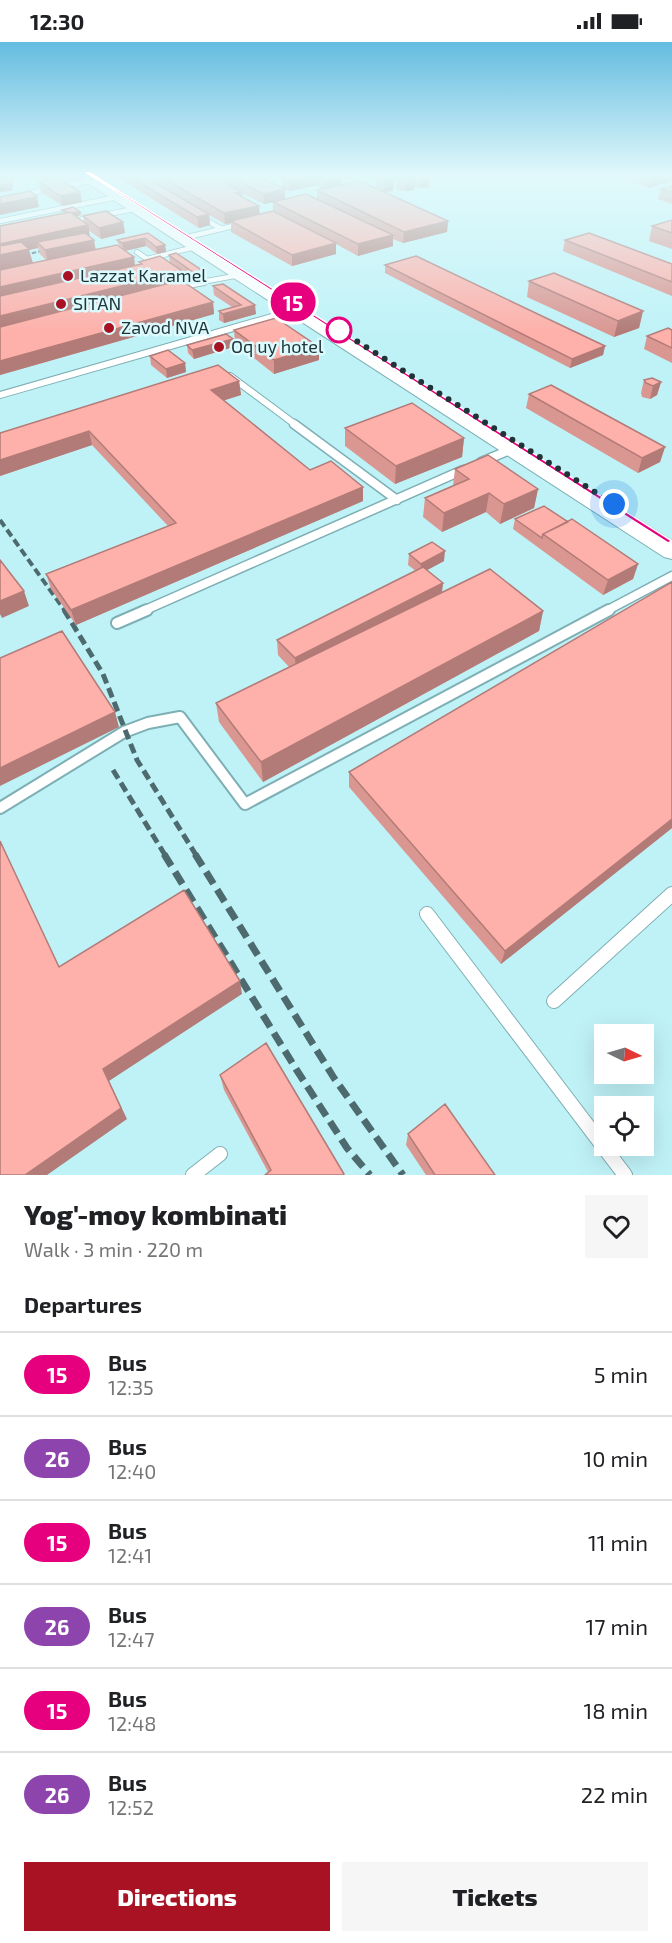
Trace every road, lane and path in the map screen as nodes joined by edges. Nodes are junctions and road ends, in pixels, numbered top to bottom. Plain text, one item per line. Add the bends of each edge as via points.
1 (168, 228) edge
2 (227, 228) edge
3 (222, 229) joint
4 (191, 242) junction
5 (137, 252) dead end
6 (240, 275) junction
7 (183, 278) edge
8 (192, 284) junction
9 (172, 288) edge
10 (299, 309) junction
11 (220, 368) edge
12 (0, 395) edge
13 (512, 449) junction
14 (397, 500) junction
15 (672, 541) edge
16 (672, 552) edge
17 (672, 576) edge
18 (117, 623) dead end
19 (0, 808) edge
20 (672, 894) edge
21 (427, 914) dead end
22 (554, 1001) dead end
23 (220, 1154) dead end
24 (193, 1175) edge
25 (625, 1175) edge

1 - 4 main road
2 - 3 lane
3 - 4 lane
4 - 5 lane via 147,259
4 - 6 main road
4 - 10 main road
6 - 8 lane
6 - 10 main road
7 - 8 lane
8 - 9 lane
10 - 12 lane
10 - 13 main road
10 - 15 main road
11 - 14 lane
13 - 14 lane
13 - 16 main road
14 - 18 lane
17 - 19 lane via 244,804 180,717 124,732
20 - 22 lane
21 - 25 lane
23 - 24 lane

